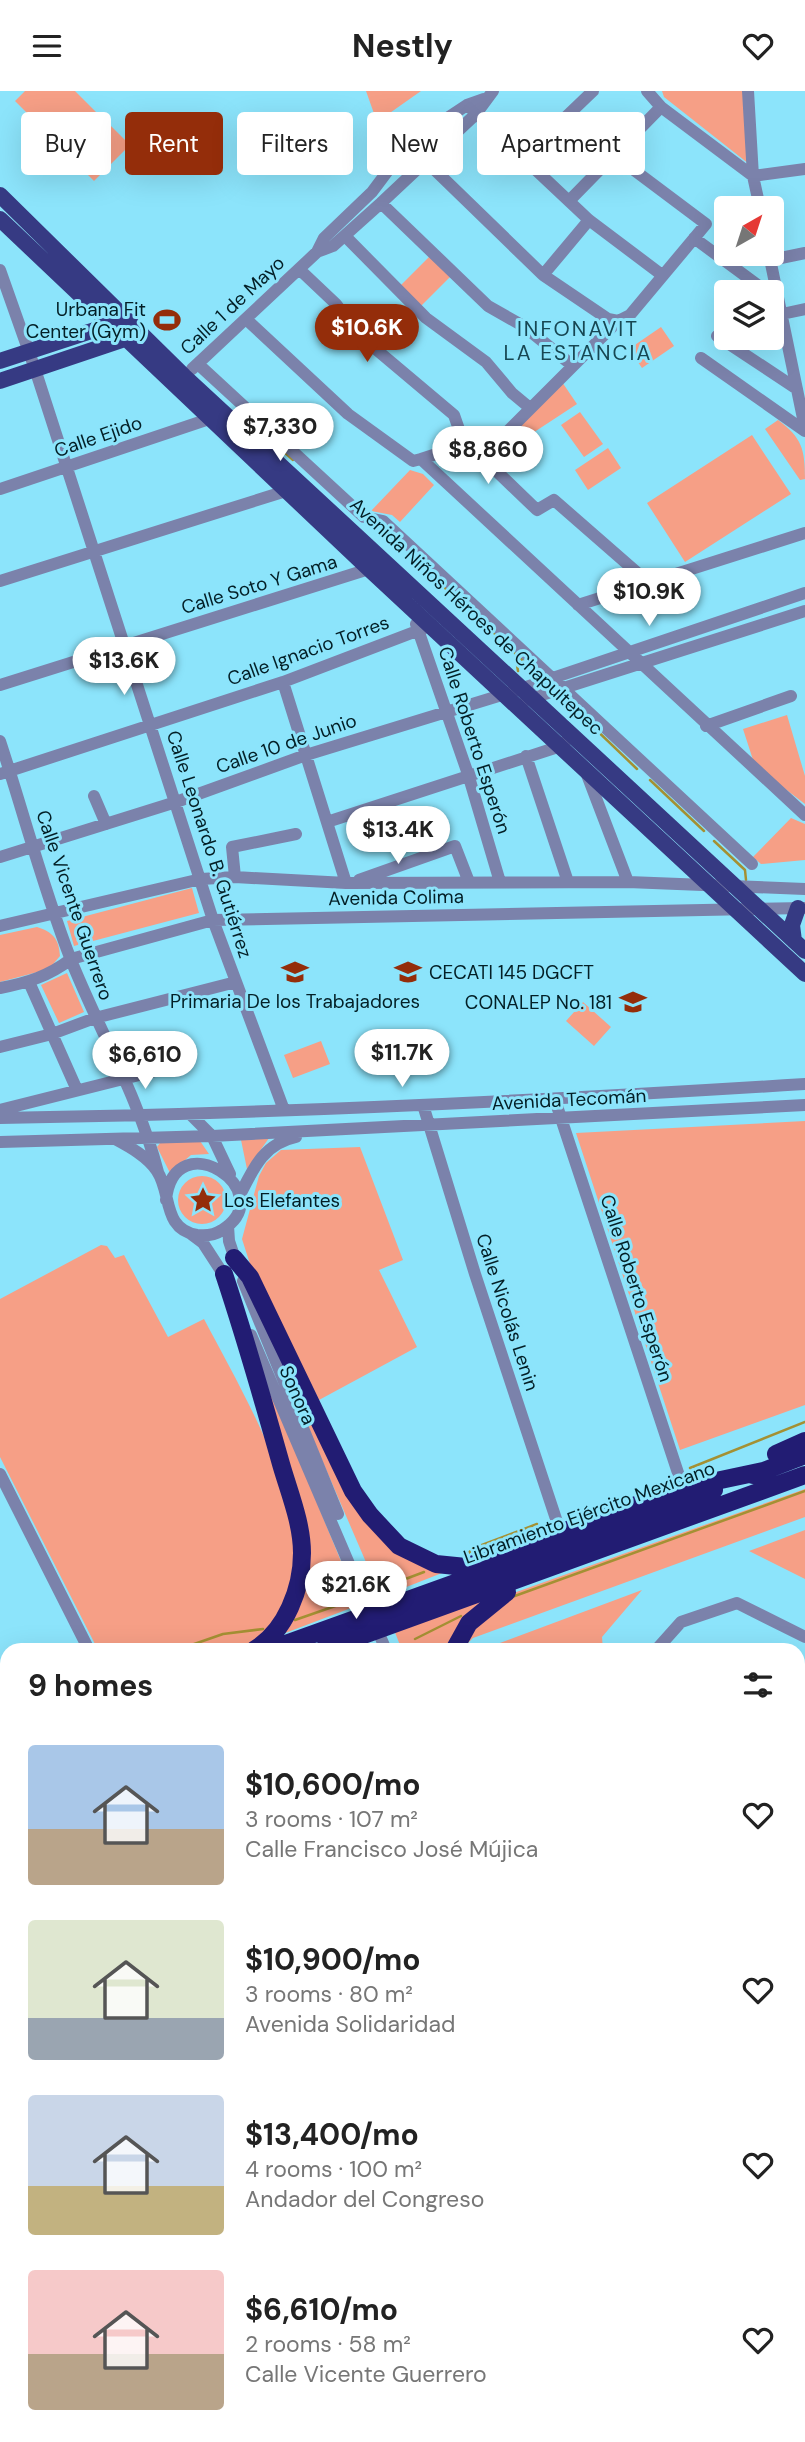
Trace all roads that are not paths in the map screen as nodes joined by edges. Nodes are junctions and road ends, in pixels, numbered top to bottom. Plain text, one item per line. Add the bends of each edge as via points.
1 (593, 91) edge
2 (648, 91) edge
3 (659, 91) edge
4 (748, 91) edge
5 (489, 95) edge
6 (661, 107) junction
7 (471, 110) junction
8 (571, 112) edge
9 (463, 114) edge
10 (477, 116) edge
11 (463, 119) edge
12 (645, 123) edge
13 (805, 169) edge
14 (385, 175) edge
15 (410, 175) edge
16 (439, 175) edge
17 (541, 175) edge
18 (594, 175) edge
19 (641, 175) edge
20 (754, 176) junction
21 (0, 195) edge
22 (758, 196) edge
23 (569, 201) junction
24 (381, 203) junction
25 (0, 219) edge
26 (589, 220) junction
27 (345, 236) junction
28 (694, 237) junction
29 (317, 252) junction
30 (805, 253) edge
31 (784, 255) edge
32 (299, 269) junction
33 (0, 270) edge
34 (543, 275) junction
35 (663, 275) junction
36 (752, 280) edge
37 (805, 309) edge
38 (784, 314) edge
39 (246, 319) junction
40 (618, 321) junction
41 (118, 323) junction
42 (784, 324) edge
43 (125, 339) junction
44 (738, 350) edge
45 (30, 352) junction
46 (701, 358) dead end
47 (0, 361) edge
48 (198, 364) junction
49 (573, 366) junction
50 (35, 369) junction
51 (0, 380) edge
52 (179, 381) junction
53 (797, 389) junction
54 (530, 408) junction
55 (209, 419) junction
56 (805, 429) edge
57 (462, 438) junction
58 (482, 457) junction
59 (421, 459) junction
60 (67, 467) junction
61 (0, 489) edge
62 (286, 491) junction
63 (805, 533) edge
64 (94, 551) junction
65 (369, 569) junction
66 (0, 581) edge
67 (649, 583) junction
68 (805, 593) edge
69 (578, 605) junction
70 (805, 611) edge
71 (424, 628) junction
72 (125, 646) junction
73 (628, 652) junction
74 (639, 663) junction
75 (551, 677) junction
76 (283, 682) junction
77 (0, 685) edge
78 (562, 687) junction
79 (527, 692) junction
80 (791, 696) dead end
81 (510, 699) junction
82 (447, 710) junction
83 (151, 725) junction
84 (706, 726) junction
85 (566, 740) junction
86 (0, 741) edge
87 (306, 755) junction
88 (595, 755) junction
89 (526, 756) junction
90 (584, 768) junction
91 (5, 773) edge
92 (468, 774) junction
93 (94, 796) dead end
94 (176, 802) junction
95 (805, 815) edge
96 (327, 822) junction
97 (106, 824) junction
98 (296, 834) dead end
99 (32, 846) junction
100 (0, 857) edge
101 (752, 864) dead end
102 (235, 877) junction
103 (201, 879) junction
104 (469, 882) junction
105 (500, 882) junction
106 (568, 882) junction
107 (628, 882) junction
108 (349, 883) junction
109 (712, 888) junction
110 (737, 888) junction
111 (805, 889) edge
112 (801, 908) edge
113 (734, 909) junction
114 (759, 909) junction
115 (54, 914) junction
116 (213, 920) junction
117 (0, 926) edge
118 (799, 946) edge
119 (71, 959) junction
120 (805, 974) edge
121 (29, 982) junction
122 (236, 982) junction
123 (0, 988) edge
124 (95, 1018) junction
125 (52, 1034) junction
126 (0, 1047) edge
127 (159, 1070) dead end
128 (123, 1079) junction
129 (805, 1084) edge
130 (77, 1090) junction
131 (555, 1100) junction
132 (423, 1105) junction
133 (805, 1105) edge
134 (0, 1109) edge
135 (284, 1110) junction
136 (190, 1114) junction
137 (140, 1116) junction
138 (0, 1118) edge
139 (561, 1119) junction
140 (427, 1125) junction
141 (328, 1130) junction
142 (212, 1136) junction
143 (149, 1137) junction
144 (115, 1139) junction
145 (0, 1143) edge
146 (158, 1172) junction
147 (232, 1178) junction
148 (239, 1197) junction
149 (166, 1200) junction
150 (228, 1226) junction
151 (191, 1234) junction
152 (234, 1258) junction
153 (224, 1274) junction
154 (805, 1441) edge
155 (805, 1455) edge
156 (763, 1471) junction
157 (0, 1474) edge
158 (805, 1477) edge
159 (683, 1488) junction
160 (561, 1531) junction
161 (466, 1567) junction
162 (536, 1575) junction
163 (361, 1578) junction
164 (402, 1602) junction
165 (805, 1637) edge
166 (85, 1643) edge
167 (261, 1643) edge
168 (288, 1643) edge
169 (342, 1643) edge
170 (384, 1643) edge
171 (392, 1643) edge
172 (458, 1643) edge
173 (662, 1643) edge

1 - 8 street
2 - 3 street
2 - 6 street
4 - 20 street
5 - 7 street, Calle 1 de Mayo
6 - 12 street
6 - 20 street
7 - 9 street, Calle 1 de Mayo
7 - 10 street
7 - 11 street, Calle 1 de Mayo
13 - 20 street
14 - 29 street, Calle 1 de Mayo via 324,238
15 - 24 street, Calle 1 de Mayo
16 - 34 street
17 - 23 street
18 - 23 street
19 - 28 street via 706,224
20 - 22 street
21 - 41 main road, Avenida Niños Héroes de Chapultepec
23 - 26 street
24 - 27 street, Calle 1 de Mayo
24 - 49 street via 488,306 525,327
25 - 41 main road, Avenida Niños Héroes de Chapultepec
26 - 34 street
26 - 35 street
27 - 29 street, Calle 1 de Mayo
27 - 54 street via 426,318 486,362
28 - 35 street
28 - 36 street
29 - 32 street, Calle 1 de Mayo
30 - 31 street
32 - 39 street, Calle 1 de Mayo
32 - 57 street via 336,304 359,335 454,415
33 - 45 street, Calle Leonardo B. Gutiérrez
34 - 40 street via 608,319
35 - 40 street via 630,315
37 - 38 street
39 - 48 street, Calle 1 de Mayo
39 - 59 street via 348,414 412,461
40 - 49 street
41 - 43 main road, Avenida Niños Héroes de Chapultepec
41 - 45 main road
41 - 52 main road, Avenida Niños Héroes de Chapultepec
42 - 53 street
43 - 50 main road
43 - 52 main road, Avenida Niños Héroes de Chapultepec
44 - 53 street
45 - 47 main road
45 - 50 street, Calle Leonardo B. Gutiérrez
46 - 56 street
48 - 52 street, Calle 1 de Mayo
48 - 75 street via 364,517 383,521
49 - 54 street
50 - 51 main road
50 - 60 street, Calle Leonardo B. Gutiérrez
52 - 55 main road, Avenida Niños Héroes de Chapultepec
52 - 79 main road, Avenida Niños Héroes de Chapultepec
53 - 56 street
54 - 58 street
55 - 60 street, Calle Ejido
55 - 62 main road, Avenida Niños Héroes de Chapultepec
57 - 58 street
57 - 59 street via 458,447
58 - 67 street via 537,510 554,499
59 - 69 street
60 - 61 street, Calle Ejido
60 - 64 street, Calle Leonardo B. Gutiérrez
62 - 64 street
62 - 65 main road, Avenida Niños Héroes de Chapultepec
63 - 67 street
64 - 66 street
64 - 72 street, Calle Leonardo B. Gutiérrez
65 - 71 main road, Avenida Niños Héroes de Chapultepec
65 - 72 street, Calle Soto Y Gama
67 - 69 street
68 - 73 street
69 - 73 street
70 - 74 street
71 - 76 street, Calle Ignacio Torres
71 - 81 main road, Avenida Niños Héroes de Chapultepec
71 - 82 street, Calle Roberto Esperón
72 - 77 street, Calle Soto Y Gama
72 - 83 street, Calle Leonardo B. Gutiérrez
73 - 74 street
73 - 75 street
74 - 78 street
74 - 84 street
75 - 78 street
75 - 79 street
76 - 83 street, Calle Ignacio Torres
76 - 87 street
78 - 79 street
78 - 101 street
79 - 81 street, Calle 10 de Junio
79 - 85 main road, Avenida Niños Héroes de Chapultepec
80 - 84 street
81 - 82 street, Calle 10 de Junio
81 - 85 main road, Avenida Niños Héroes de Chapultepec
82 - 87 street, Calle 10 de Junio
82 - 92 street, Calle Roberto Esperón
83 - 91 street, Calle Ignacio Torres
83 - 94 street, Calle Leonardo B. Gutiérrez
84 - 95 street
85 - 88 main road, Avenida Niños Héroes de Chapultepec
85 - 89 street
85 - 90 main road, Avenida Niños Héroes de Chapultepec
86 - 91 street, Calle Vicente Guerrero
87 - 94 street, Calle 10 de Junio
87 - 96 street
88 - 90 street
88 - 110 main road, Avenida Niños Héroes de Chapultepec
89 - 92 street
89 - 106 street
90 - 107 street
90 - 109 main road, Avenida Niños Héroes de Chapultepec
91 - 99 street, Calle Vicente Guerrero
92 - 96 street
92 - 105 street, Calle Roberto Esperón
93 - 97 street
94 - 97 street, Calle 10 de Junio
94 - 103 street, Calle Leonardo B. Gutiérrez
96 - 108 street
97 - 99 street, Calle 10 de Junio
98 - 102 street via 232,847
99 - 100 street, Calle 10 de Junio
99 - 115 street, Calle Vicente Guerrero
102 - 103 street, Avenida Colima
102 - 108 street, Avenida Colima
103 - 115 street, Avenida Colima
103 - 116 street, Calle Leonardo B. Gutiérrez
104 - 105 street, Avenida Colima
104 - 108 street, Avenida Colima
104 - 108 street via 455,846
105 - 106 street, Avenida Colima
106 - 107 street, Avenida Colima
107 - 109 street, Avenida Colima
109 - 110 street, Avenida Colima
109 - 113 main road, Avenida Niños Héroes de Chapultepec
110 - 111 street, Avenida Colima
110 - 114 main road, Avenida Niños Héroes de Chapultepec
112 - 114 street, Avenida Colima
112 - 118 main road via 792,925
113 - 114 street, Avenida Colima
113 - 116 street, Avenida Colima
113 - 120 main road, Avenida Niños Héroes de Chapultepec
114 - 118 main road, Avenida Niños Héroes de Chapultepec
115 - 117 street, Avenida Colima
115 - 119 street, Calle Vicente Guerrero
116 - 119 street, Avenida Colima
116 - 122 street, Calle Leonardo B. Gutiérrez
119 - 121 street, Avenida Colima
119 - 124 street, Calle Vicente Guerrero
121 - 123 street, Avenida Colima
121 - 125 street
122 - 124 street
122 - 135 street, Calle Leonardo B. Gutiérrez
124 - 125 street
124 - 128 street, Calle Vicente Guerrero
125 - 126 street
125 - 130 street
127 - 128 street
128 - 130 street
128 - 137 street, Calle Vicente Guerrero
129 - 131 street, Avenida Tecomán
130 - 134 street
131 - 132 street, Avenida Tecomán
131 - 139 street, Calle Roberto Esperón
132 - 135 street, Avenida Tecomán
132 - 140 street, Calle Nicolás Lenin
133 - 139 street, Avenida Tecomán
135 - 136 street, Avenida Tecomán
136 - 137 street, Avenida Tecomán
136 - 142 street
137 - 138 street, Avenida Tecomán
137 - 143 street, Calle Vicente Guerrero
139 - 140 street, Avenida Tecomán
139 - 159 street, Calle Roberto Esperón
140 - 141 street, Avenida Tecomán
140 - 160 street, Calle Nicolás Lenin
141 - 142 street, Avenida Tecomán
141 - 148 street via 284,1139 270,1147
142 - 143 street, Avenida Tecomán
142 - 147 street
143 - 144 street, Avenida Tecomán
143 - 146 street, Calle Vicente Guerrero
144 - 145 street, Avenida Tecomán
144 - 146 street
146 - 149 street, Sonora
147 - 148 street
147 - 149 street via 211,1164 186,1167 169,1185
148 - 150 street via 237,1213
149 - 151 street, Sonora via 173,1221
150 - 151 street via 211,1235
150 - 152 street, Sonora
151 - 153 street, Sonora via 203,1243
152 - 161 highway via 250,1277 353,1491 370,1515 399,1546 436,1565
152 - 163 street, Sonora
153 - 163 street, Sonora
153 - 167 highway via 302,1550 298,1585 290,1605 278,1627
154 - 159 highway
155 - 156 highway, Libramiento Ejército Mexicano
156 - 159 highway
156 - 164 highway, Libramiento Ejército Mexicano
157 - 166 street
158 - 162 highway, Libramiento Ejército Mexicano
159 - 160 highway
160 - 161 highway
161 - 164 highway
162 - 169 highway, Libramiento Ejército Mexicano
162 - 172 highway via 484,1608
163 - 170 street
163 - 171 street
164 - 168 highway, Libramiento Ejército Mexicano
165 - 173 street via 737,1603 681,1622

